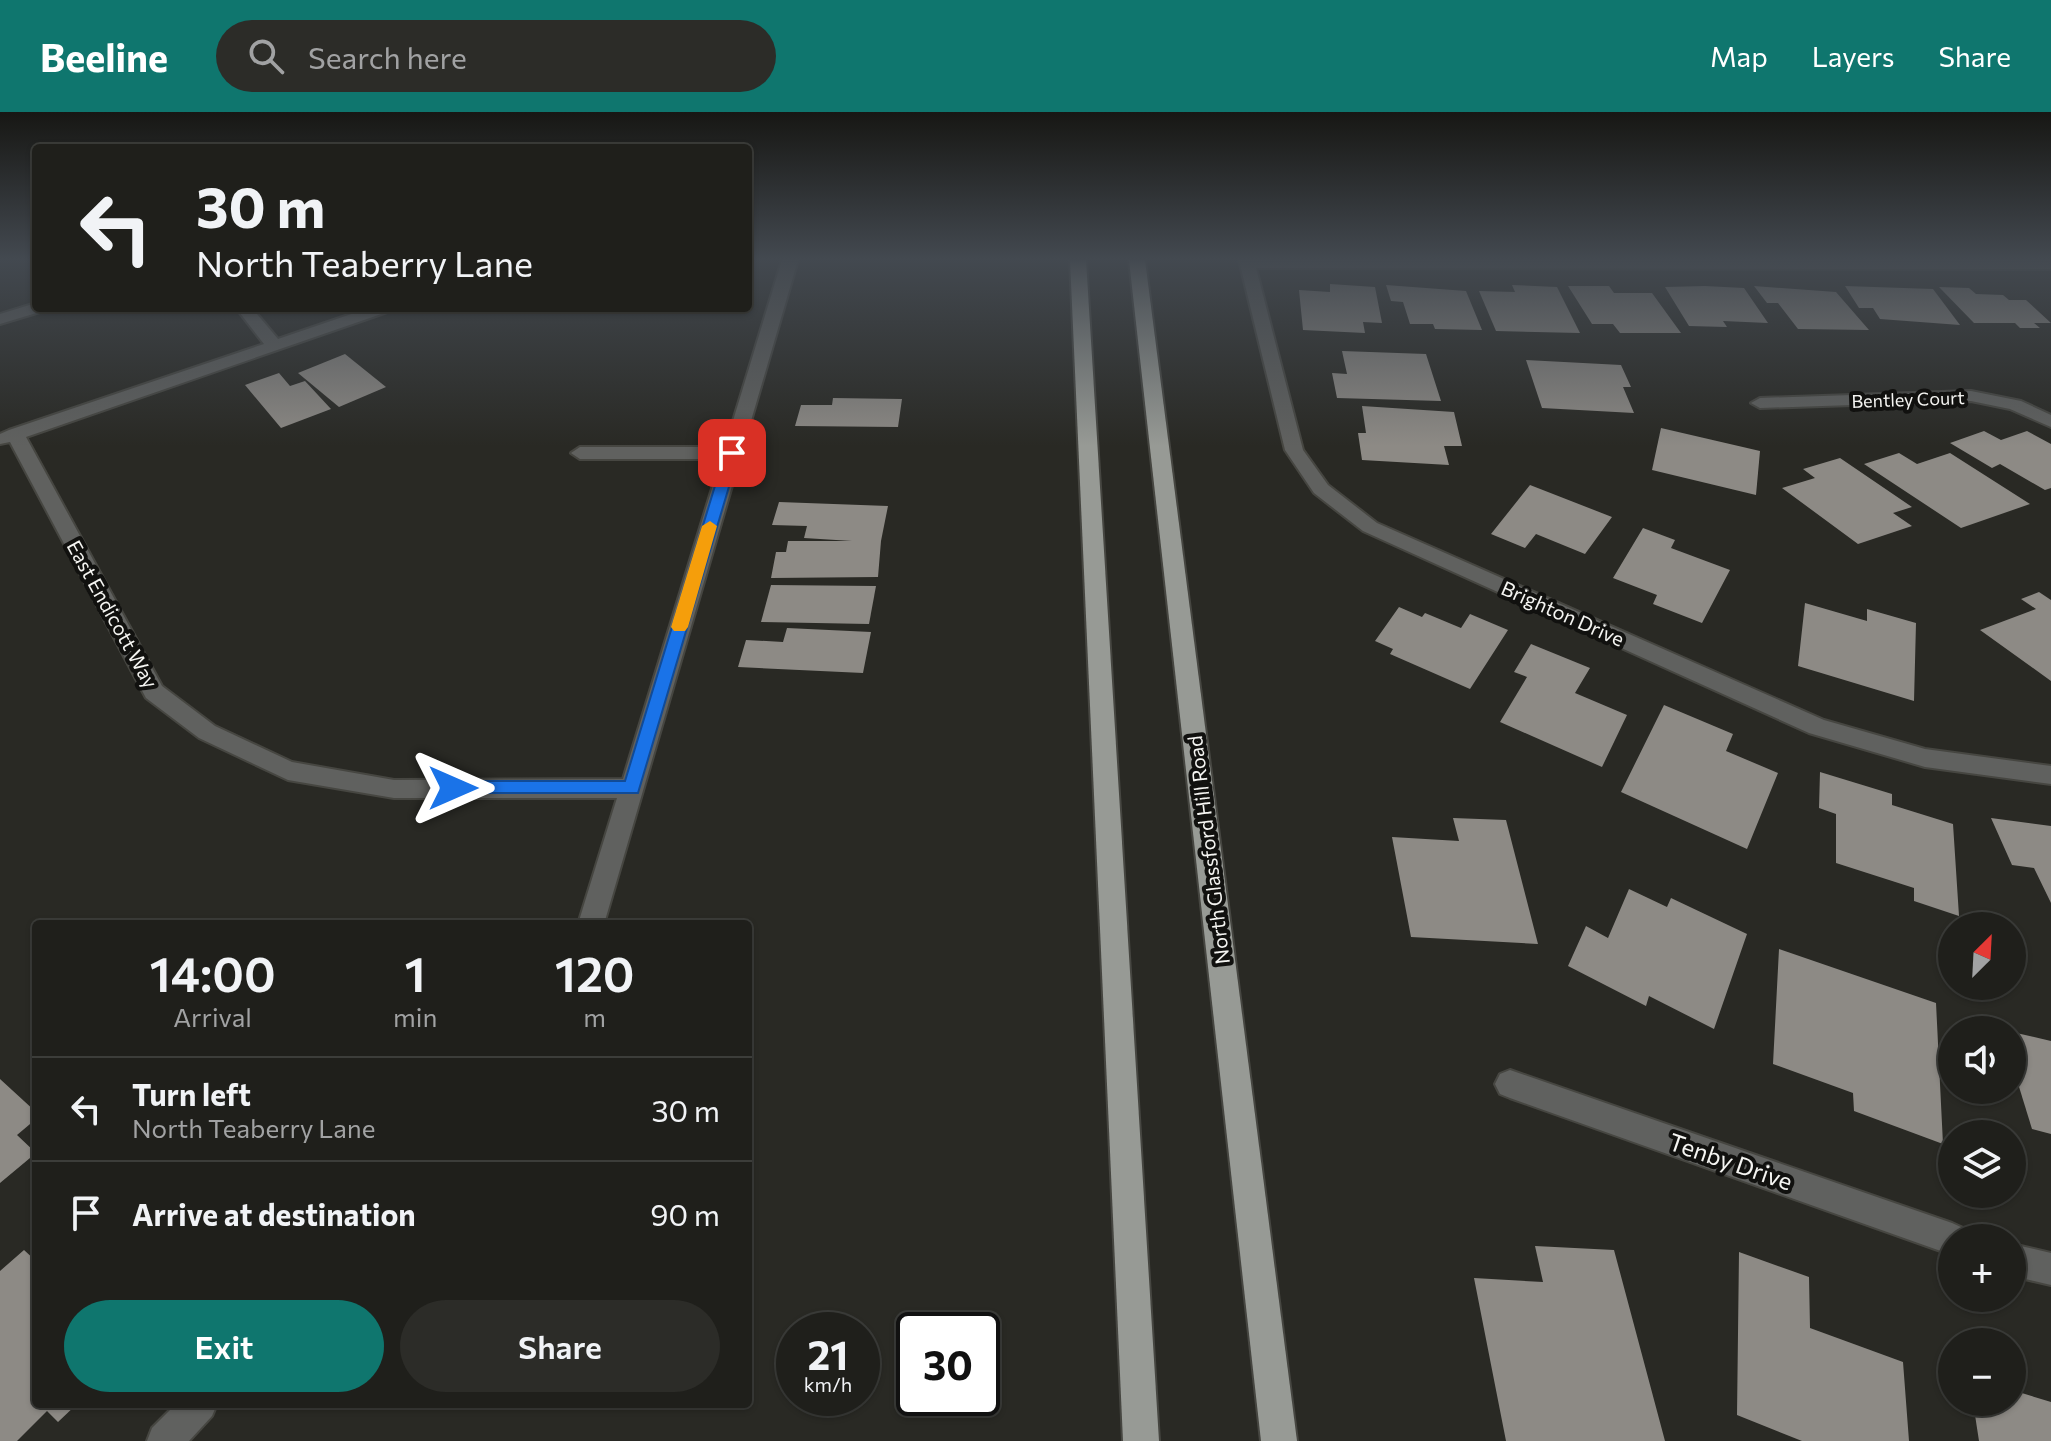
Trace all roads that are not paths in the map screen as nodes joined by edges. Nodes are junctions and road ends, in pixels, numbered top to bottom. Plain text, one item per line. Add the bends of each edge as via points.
1 (255, 322) edge
2 (342, 322) edge
3 (771, 322) edge
4 (1081, 322) edge
5 (1144, 322) edge
6 (1262, 322) edge
7 (274, 345) junction
8 (1760, 403) dead end
9 (2051, 422) edge
10 (7, 437) edge
11 (580, 453) dead end
12 (732, 453) junction
13 (2051, 775) edge
14 (632, 788) junction
15 (592, 920) edge
16 (1510, 1084) dead end
17 (1938, 1234) edge
18 (2026, 1263) edge
19 (2051, 1269) edge
20 (196, 1408) edge
21 (165, 1441) edge
22 (1141, 1441) edge
23 (1279, 1441) edge

1 - 7 street
2 - 7 street
3 - 12 street
4 - 22 main road
5 - 23 main road, North Glassford Hill Road
6 - 13 street, Brighton Drive via 1294,450 1321,489 1370,527 1817,727 1925,758
7 - 10 street
8 - 9 street, Bentley Court via 1971,396 2015,405
10 - 14 street, East Endicott Way via 154,692 207,732 288,771 394,789
11 - 12 street
12 - 14 street
14 - 15 street
16 - 17 street, Tenby Drive
18 - 19 street
20 - 21 street

